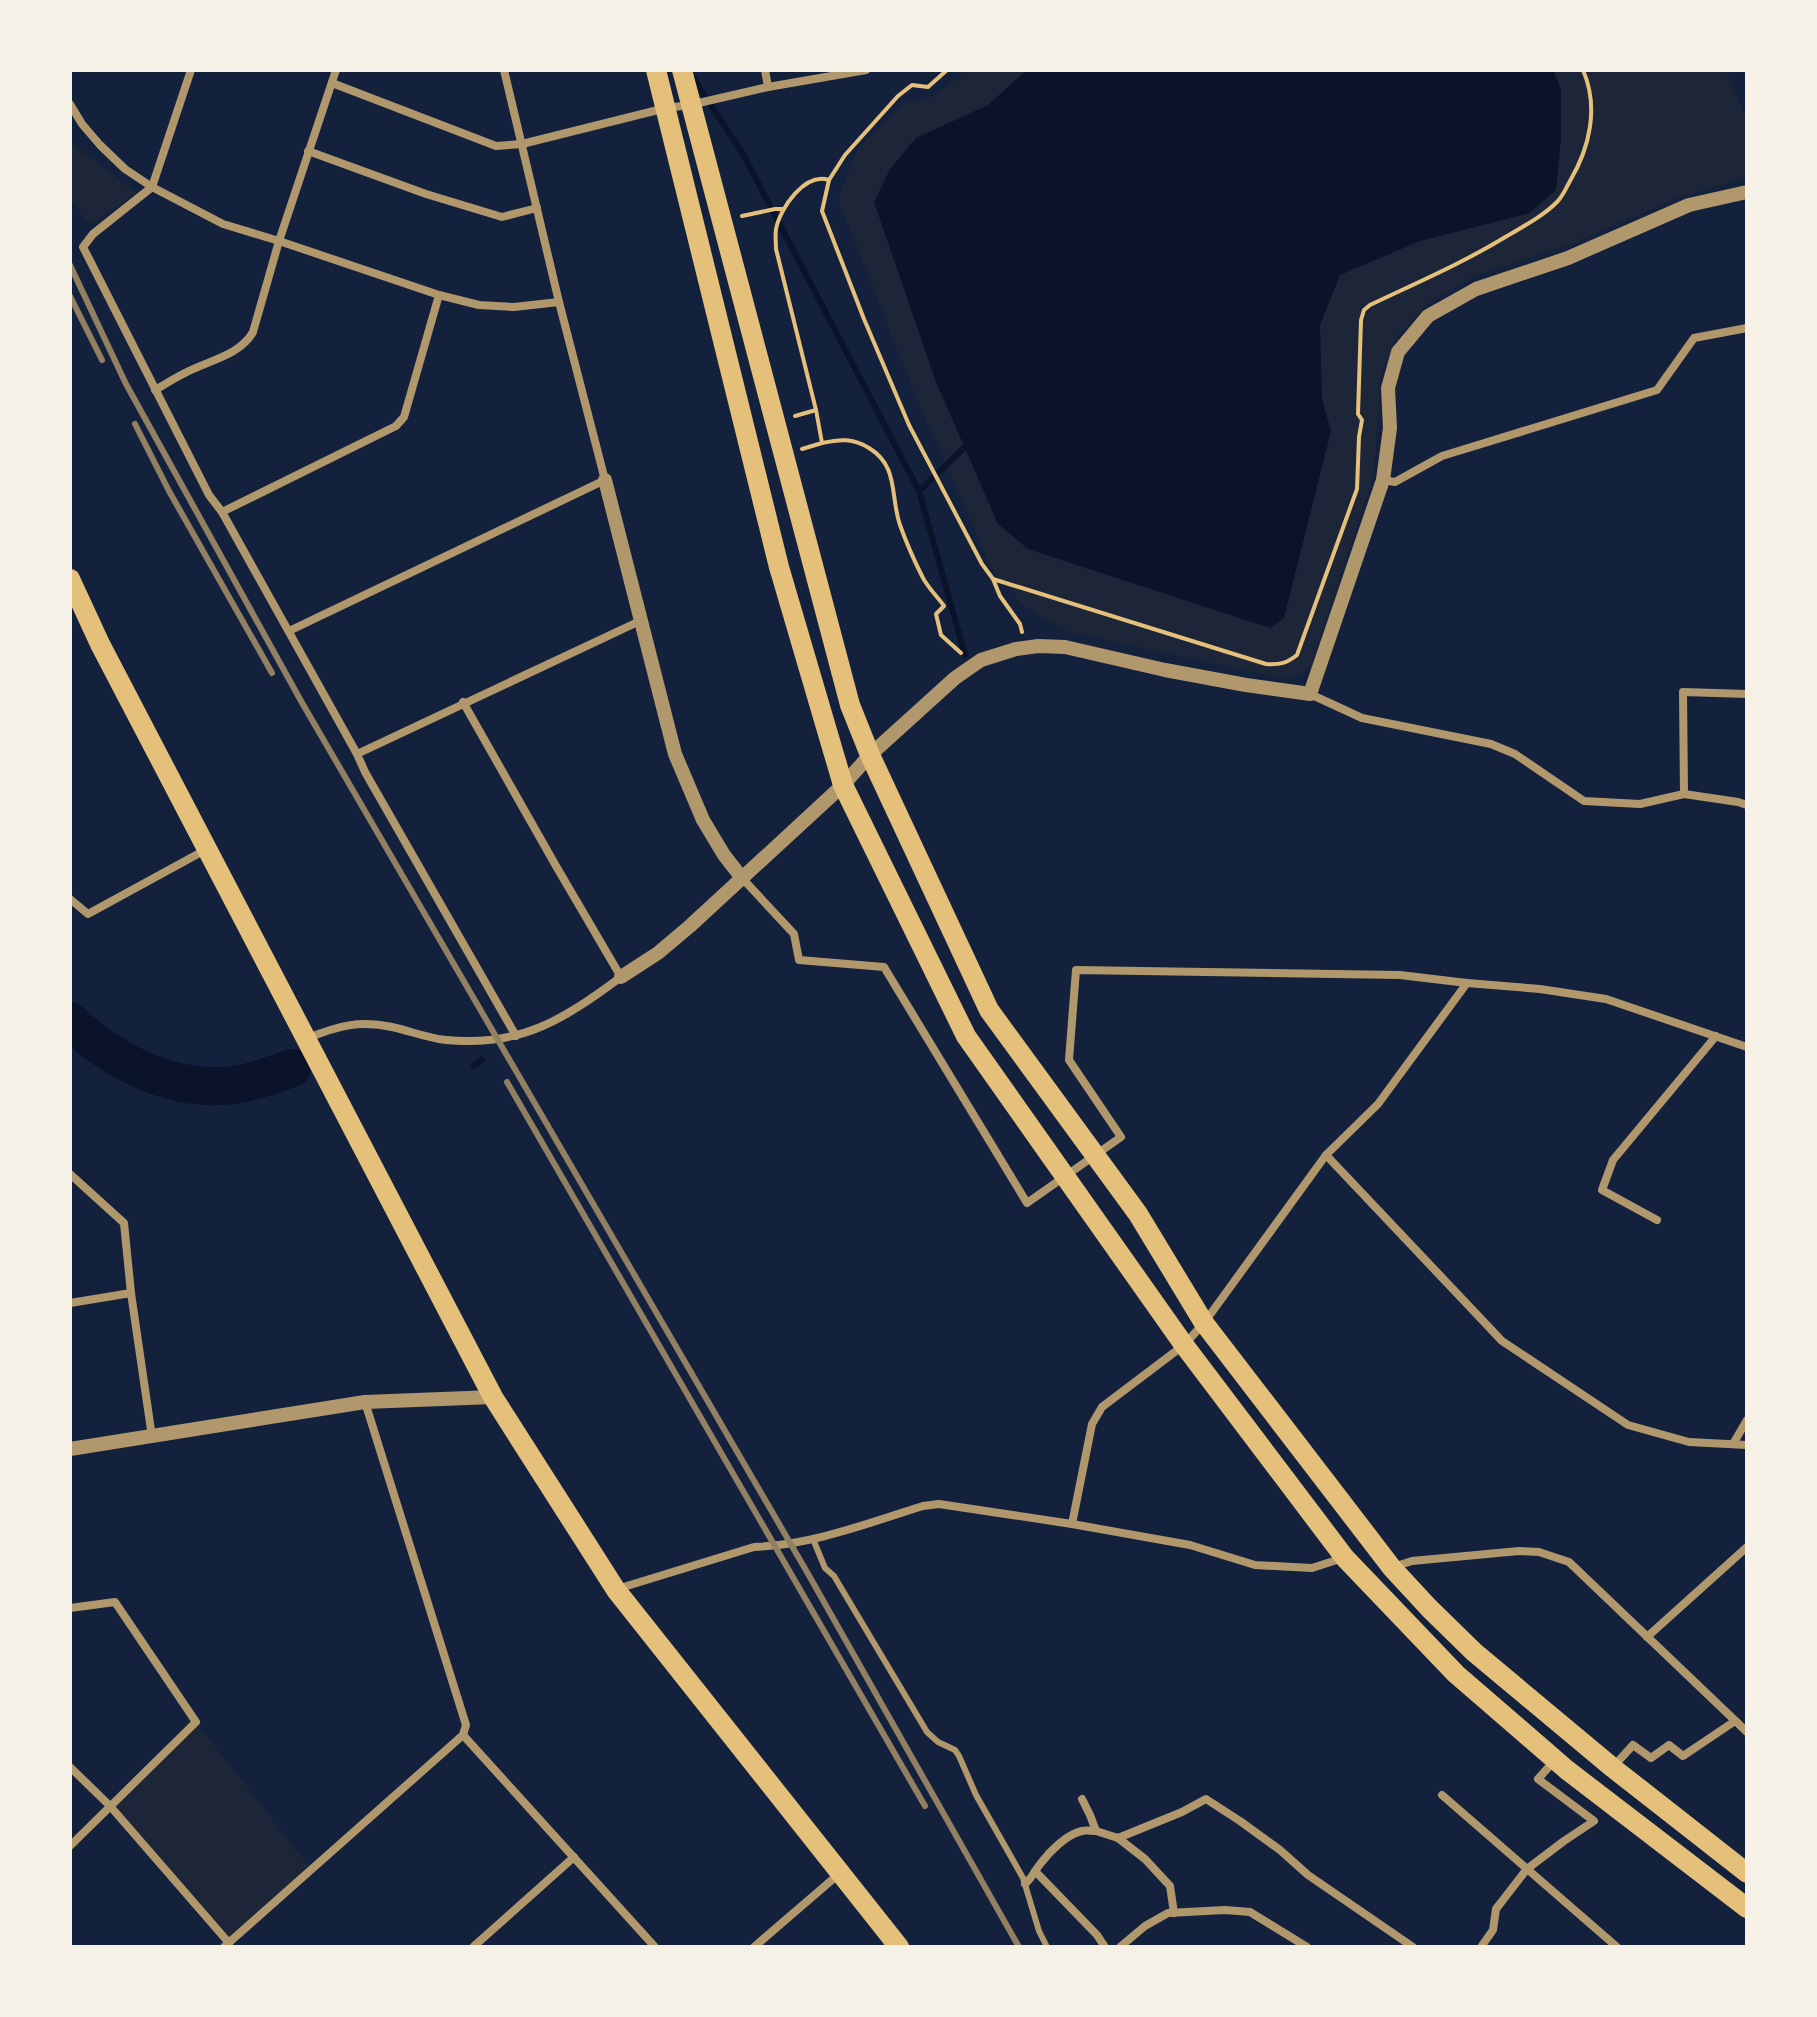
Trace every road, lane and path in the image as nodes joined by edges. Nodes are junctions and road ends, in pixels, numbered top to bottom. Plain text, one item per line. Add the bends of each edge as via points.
1 (191, 70) edge
2 (336, 70) edge
3 (504, 70) edge
4 (656, 70) edge
5 (682, 70) edge
6 (765, 70) edge
7 (866, 70) edge
8 (947, 70) edge
9 (1583, 70) edge
10 (332, 83) junction
11 (768, 87) junction
12 (70, 104) edge
13 (690, 105) junction
14 (666, 108) junction
15 (522, 144) junction
16 (308, 151) junction
17 (829, 180) junction
18 (152, 187) junction
19 (1747, 192) edge
20 (537, 208) junction
21 (783, 209) junction
22 (740, 217) dead end
23 (279, 241) junction
24 (439, 295) junction
25 (559, 302) junction
26 (1747, 328) edge
27 (155, 390) junction
28 (816, 410) junction
29 (792, 417) dead end
30 (822, 443) junction
31 (802, 449) dead end
32 (605, 480) junction
33 (1383, 480) junction
34 (222, 512) junction
35 (70, 579) edge
36 (993, 579) junction
37 (642, 620) junction
38 (289, 631) junction
39 (1022, 632) dead end
40 (963, 655) dead end
41 (1310, 694) junction
42 (1747, 694) edge
43 (463, 702) junction
44 (357, 754) junction
45 (870, 755) junction
46 (843, 785) junction
47 (1684, 794) junction
48 (1747, 805) edge
49 (208, 848) junction
50 (742, 878) junction
51 (70, 899) edge
52 (621, 977) junction
53 (1467, 983) junction
54 (516, 1036) junction
55 (1716, 1036) junction
56 (307, 1038) junction
57 (1747, 1047) edge
58 (1326, 1155) junction
59 (70, 1174) edge
60 (1657, 1220) dead end
61 (131, 1293) junction
62 (70, 1303) edge
63 (1204, 1323) junction
64 (1184, 1345) junction
65 (493, 1397) junction
66 (365, 1402) junction
67 (1747, 1420) edge
68 (152, 1437) junction
69 (1733, 1444) junction
70 (1747, 1445) edge
71 (70, 1449) edge
72 (1072, 1524) junction
73 (813, 1539) junction
74 (1747, 1547) edge
75 (1345, 1558) junction
76 (1392, 1568) junction
77 (616, 1590) junction
78 (70, 1608) edge
79 (1647, 1637) junction
80 (1735, 1721) junction
81 (1747, 1732) edge
82 (463, 1735) junction
83 (1555, 1760) junction
84 (70, 1767) edge
85 (1613, 1768) junction
86 (1442, 1795) dead end
87 (1082, 1799) dead end
88 (110, 1806) junction
89 (1096, 1831) junction
90 (1118, 1838) junction
91 (70, 1846) edge
92 (574, 1857) junction
93 (1527, 1869) junction
94 (1035, 1871) junction
95 (841, 1872) junction
96 (1747, 1873) edge
97 (1025, 1884) junction
98 (1747, 1908) edge
99 (1174, 1913) junction
100 (227, 1945) edge
101 (473, 1947) edge
102 (655, 1947) edge
103 (754, 1947) edge
104 (899, 1947) edge
105 (1047, 1947) edge
106 (1105, 1947) edge
107 (1120, 1947) edge
108 (1307, 1947) edge
109 (1413, 1947) edge
110 (1481, 1947) edge
111 (1617, 1947) edge

1 - 18 street
2 - 10 street
3 - 15 street
4 - 14 main road
5 - 13 main road
6 - 11 street
7 - 11 street
8 - 17 path via 928,87 912,85 898,96
9 - 36 path via 1592,106 1589,136 1582,162 1559,200 1497,242 1364,310 1357,489 1297,655 1280,665 1266,664
10 - 15 street via 496,146
10 - 16 street
11 - 13 street
12 - 18 street via 100,145
13 - 14 street
13 - 45 main road via 850,705
14 - 15 street
14 - 46 main road via 779,567
15 - 20 street
16 - 20 street via 502,217
16 - 23 street
17 - 21 path via 809,182
17 - 36 path via 822,211 864,319 909,425
18 - 23 street via 223,224
18 - 27 street via 83,247
19 - 33 street via 1689,205 1568,258 1476,289 1428,316 1398,352 1388,388 1390,428
20 - 25 street
21 - 22 path
21 - 28 path via 776,249
23 - 24 street
23 - 27 street via 248,341
24 - 25 street via 479,305
24 - 34 street via 404,417 396,426
25 - 32 street
26 - 33 street via 1694,338 1657,390 1442,456 1395,482
27 - 34 street
28 - 29 path
28 - 30 path
30 - 31 path
30 - 40 path via 862,443 886,462 899,522 923,578 944,606 936,614 941,635
32 - 37 street
32 - 38 street
33 - 41 street
34 - 38 street
35 - 49 main road
36 - 39 path
37 - 43 street
37 - 50 street via 689,791
38 - 44 street
41 - 45 street via 1065,647 1016,649 968,667
41 - 47 street via 1362,718 1491,744 1515,754 1584,801 1640,804
42 - 47 street via 1683,692
43 - 44 street
43 - 52 street
44 - 54 street
45 - 46 street
45 - 63 main road via 989,1010 1138,1214
46 - 50 street
46 - 64 main road via 966,1036
47 - 48 street
49 - 51 street via 88,914
49 - 56 main road
50 - 52 street via 658,953
50 - 53 street via 794,934 799,960 884,967 1027,1203 1121,1137 1069,1060 1076,970 1400,975
52 - 54 street via 559,1019
53 - 55 street via 1606,999
53 - 58 street via 1378,1104
54 - 56 street via 447,1040 362,1024 337,1026
55 - 57 street
55 - 60 street via 1613,1160 1602,1190
56 - 65 main road
58 - 63 street
58 - 69 street via 1502,1341 1628,1425 1689,1442
59 - 61 street via 124,1223
61 - 62 street
61 - 68 street
63 - 64 street
63 - 76 main road
64 - 72 street via 1102,1407 1092,1424
64 - 75 main road
65 - 66 street
65 - 77 main road
66 - 68 street
66 - 82 street via 466,1725
67 - 69 street
68 - 71 street
69 - 70 street
72 - 73 street via 939,1504
72 - 75 street via 1190,1545 1255,1565 1312,1568
73 - 77 street via 754,1547
73 - 97 lane via 825,1568 927,1732 959,1756
74 - 79 street
75 - 83 main road via 1456,1674
76 - 79 street via 1412,1561 1539,1552 1569,1562
76 - 85 main road via 1474,1652
77 - 95 main road
78 - 88 street via 115,1602 196,1722
79 - 80 street
80 - 81 street
80 - 85 street via 1683,1756 1669,1745 1651,1758 1633,1745
82 - 92 street
82 - 100 street
83 - 93 street via 1538,1779 1594,1821
83 - 98 main road
84 - 88 street
85 - 96 main road
86 - 93 street
87 - 89 street
88 - 91 street
88 - 100 street
89 - 90 street
89 - 94 street via 1072,1836
90 - 99 street via 1170,1886
90 - 109 street via 1206,1799
92 - 101 street
92 - 102 street
93 - 110 street via 1496,1909 1493,1930
93 - 111 street
94 - 97 street
94 - 106 street
95 - 103 street
95 - 104 main road
97 - 105 lane
99 - 107 street via 1145,1926
99 - 108 street via 1250,1912

